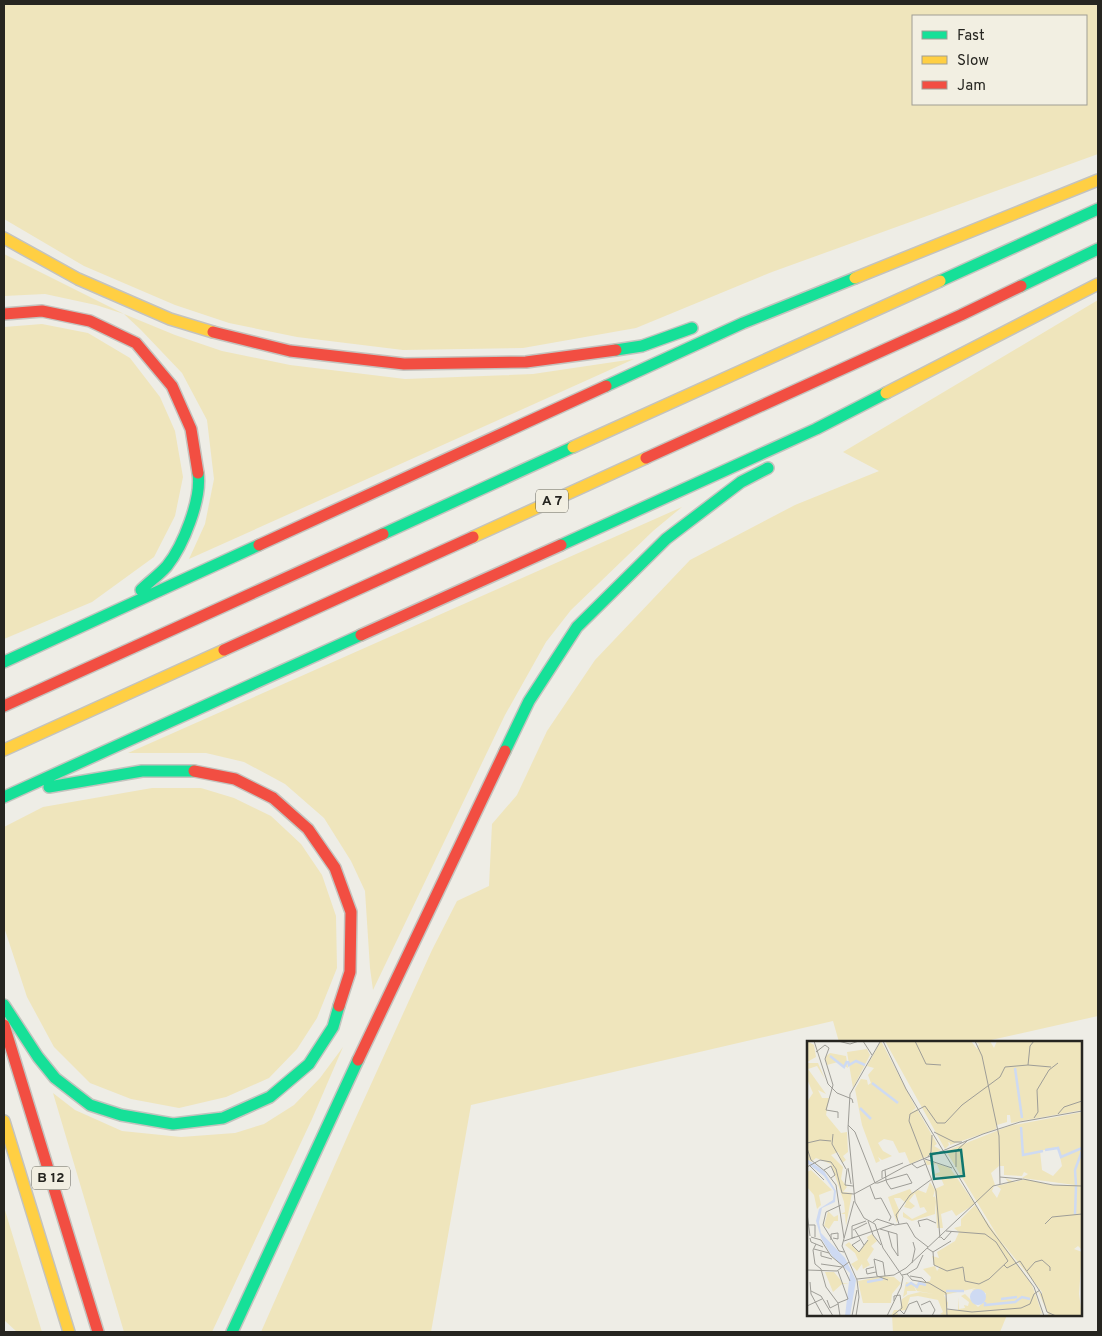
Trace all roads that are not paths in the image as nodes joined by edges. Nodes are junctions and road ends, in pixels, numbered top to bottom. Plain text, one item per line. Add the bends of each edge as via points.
1 (1098, 180) edge
2 (1098, 210) edge
3 (4, 238) edge
4 (1098, 249) edge
5 (1098, 284) edge
6 (4, 314) edge
7 (743, 323) junction
8 (816, 428) junction
9 (800, 447) dead end
10 (779, 462) dead end
11 (101, 616) junction
12 (4, 662) edge
13 (4, 706) edge
14 (4, 750) edge
15 (7, 795) edge
16 (4, 1005) edge
17 (4, 1024) edge
18 (4, 1121) edge
19 (69, 1332) edge
20 (98, 1332) edge
21 (232, 1332) edge

1 - 7 main road
2 - 13 main road
3 - 7 main road via 78,279 170,319 224,336 300,352 404,364 526,362 642,346 709,323
4 - 14 main road, A 7 via 952,319
5 - 8 main road
6 - 11 main road via 42,311 90,321 136,344 172,386 192,429 199,482 190,525 167,566 140,591
7 - 11 main road
8 - 9 main road
8 - 15 main road
10 - 21 main road via 741,482 666,539 577,627 529,701
11 - 12 main road
15 - 16 main road via 142,771 192,771 235,779 273,798 308,829 335,868 351,912 350,972 333,1027 309,1064 270,1098 223,1118 173,1124 120,1116 90,1105 55,1078
17 - 20 main road, B 12
18 - 19 main road, B 12

